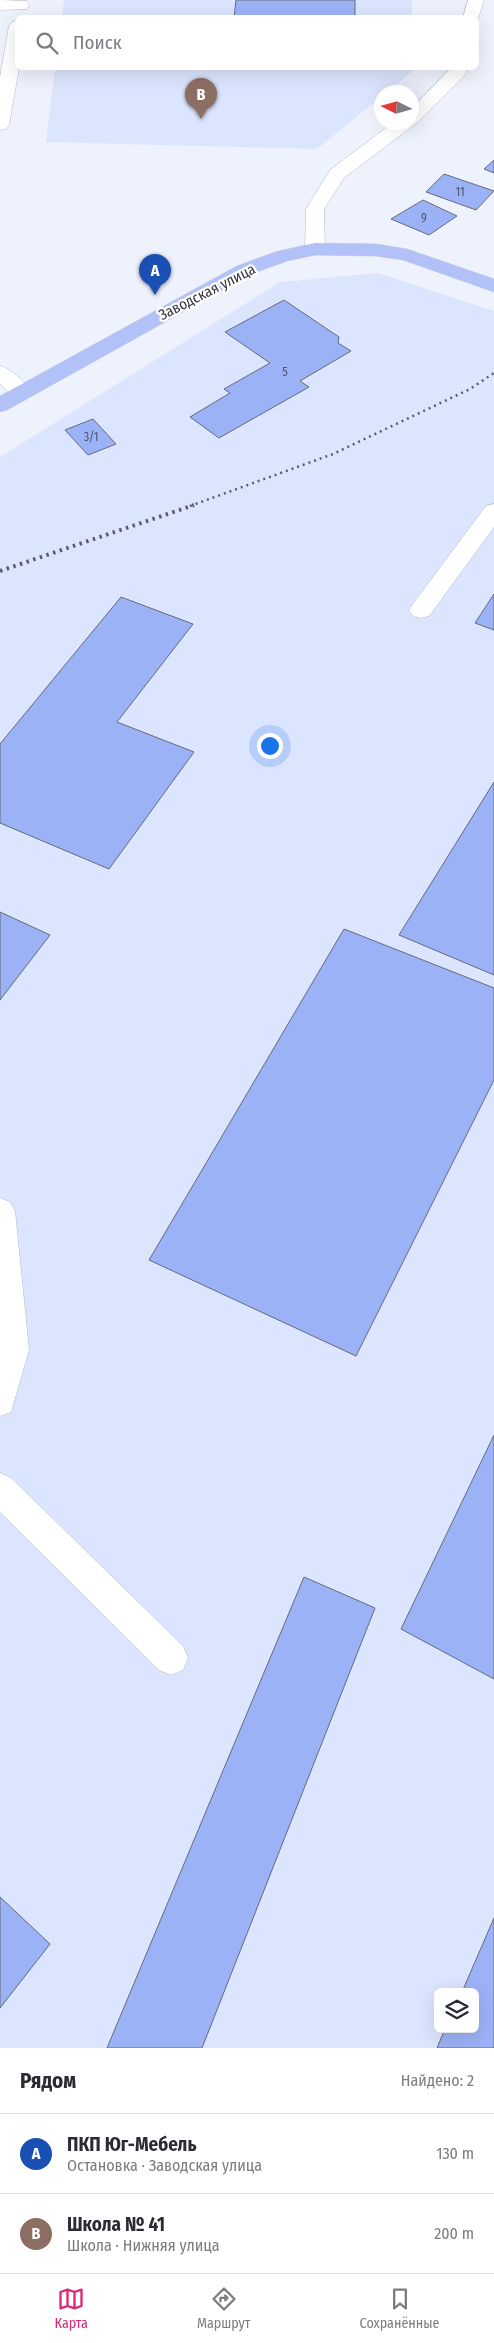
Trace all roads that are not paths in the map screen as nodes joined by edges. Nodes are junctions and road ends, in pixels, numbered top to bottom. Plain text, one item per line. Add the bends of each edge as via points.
1 (476, 0) edge
2 (0, 5) edge
3 (21, 8) edge
4 (472, 15) edge
5 (15, 42) edge
6 (458, 70) edge
7 (419, 111) edge
8 (0, 119) edge
9 (395, 130) edge
10 (315, 248) junction
11 (494, 286) edge
12 (0, 372) edge
13 (22, 394) junction
14 (0, 405) edge
15 (494, 511) edge
16 (422, 610) dead end
17 (0, 1211) edge
18 (0, 1401) edge
19 (0, 1489) edge
20 (171, 1658) dead end

1 - 4 street
2 - 3 street
5 - 8 street
6 - 7 street
9 - 10 street via 337,174 315,209
10 - 11 main road, Заводская улица via 376,250 407,255
10 - 13 main road, Заводская улица via 244,270
12 - 13 street
13 - 14 main road, Заводская улица
15 - 16 street
17 - 18 street via 14,1350
19 - 20 street

